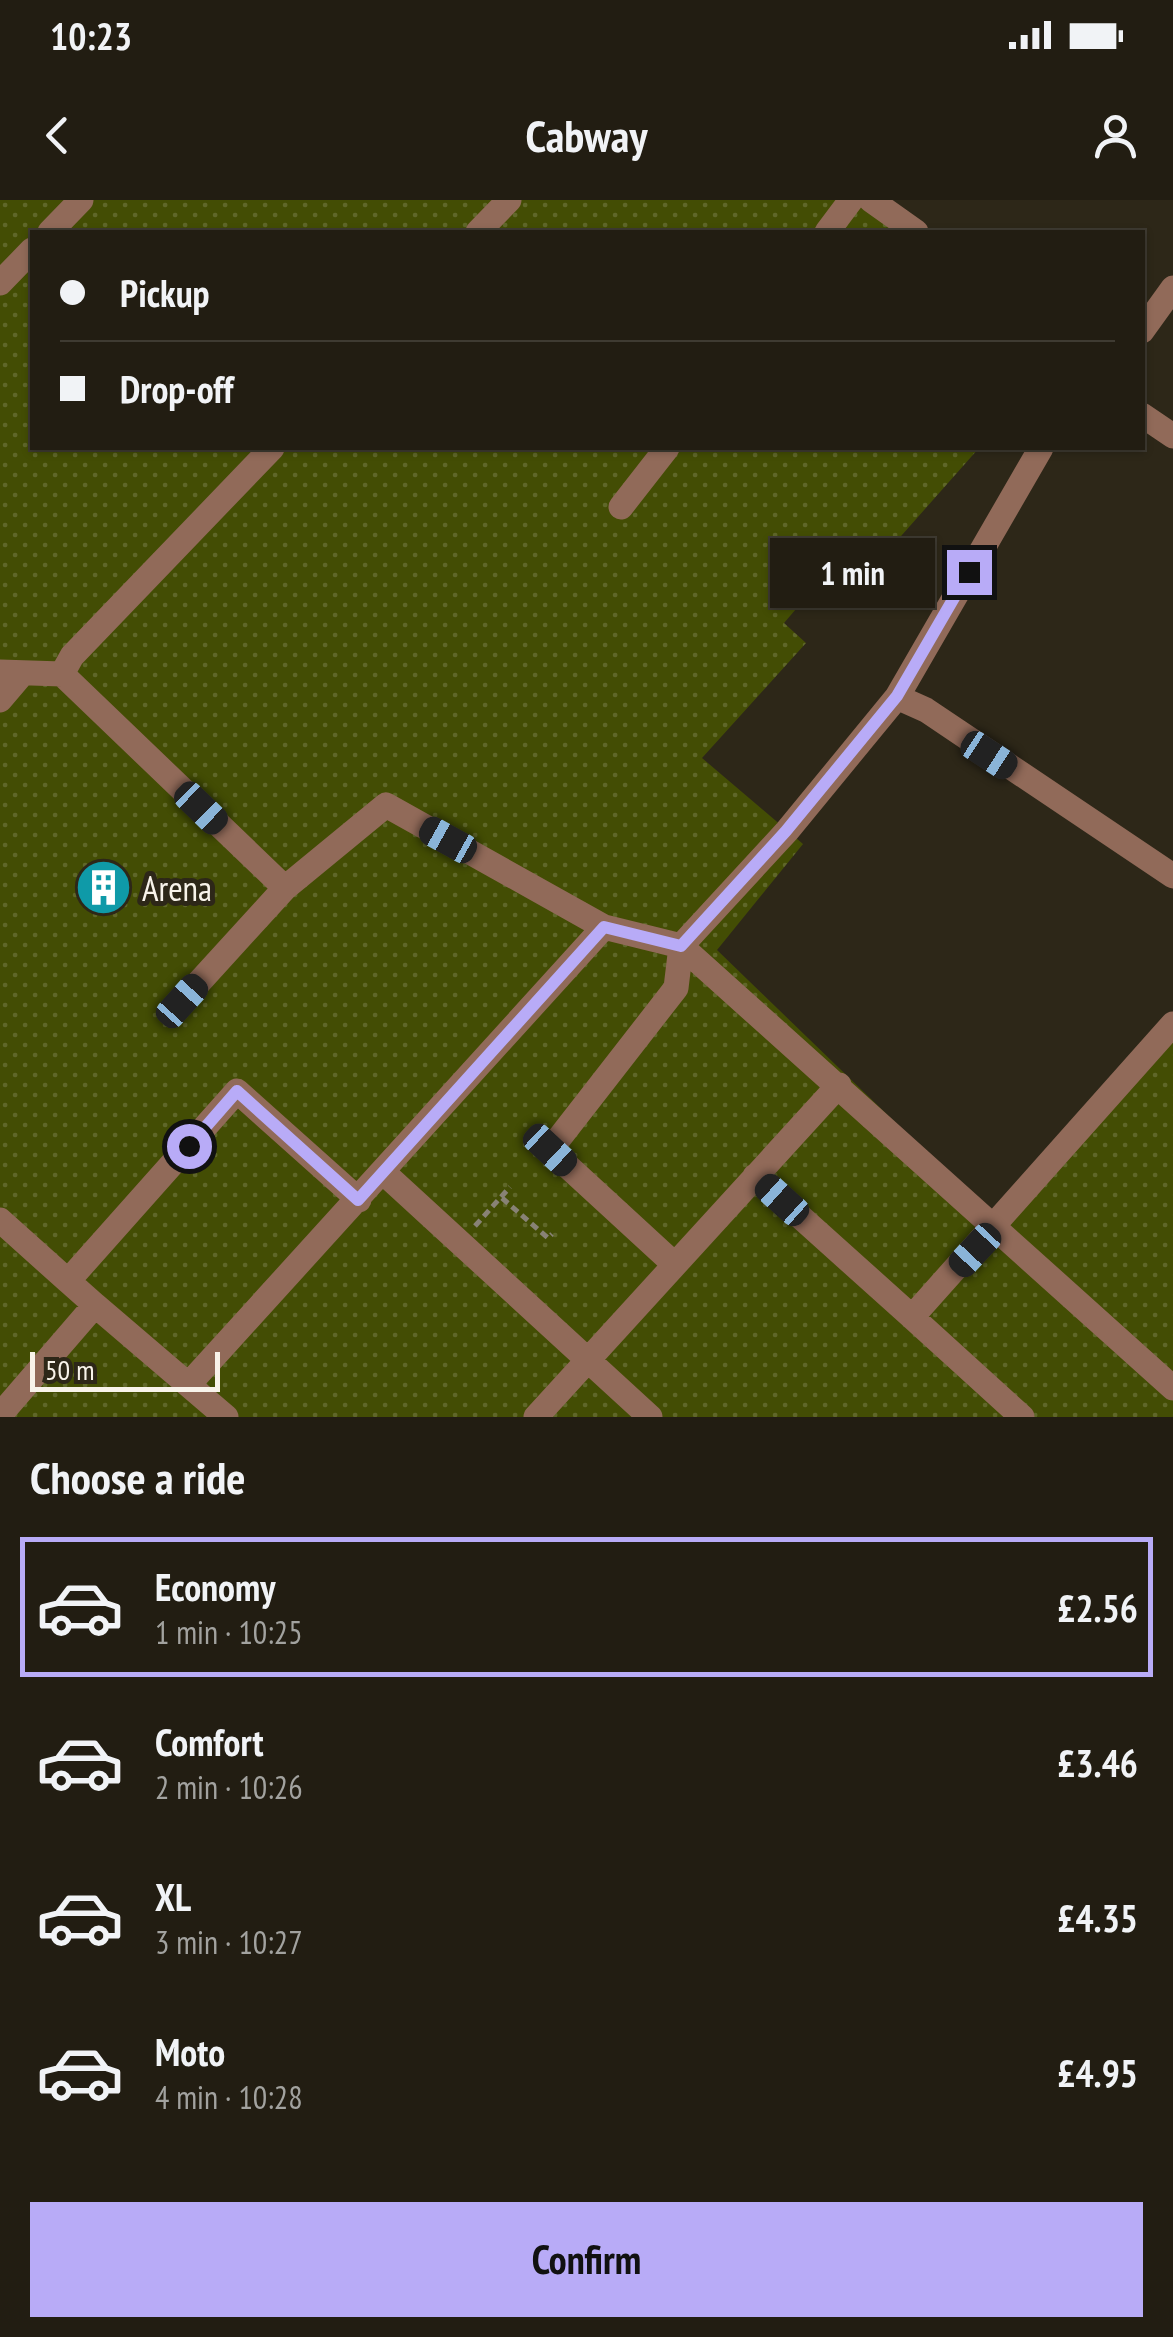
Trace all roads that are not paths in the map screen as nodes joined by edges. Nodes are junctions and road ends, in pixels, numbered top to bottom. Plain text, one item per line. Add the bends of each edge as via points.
1 (82, 200) edge
2 (509, 200) edge
3 (851, 200) edge
4 (871, 200) edge
5 (52, 230) edge
6 (480, 230) edge
7 (828, 230) edge
8 (913, 230) edge
9 (30, 252) edge
10 (0, 283) edge
11 (1173, 288) edge
12 (1145, 327) edge
13 (1145, 418) edge
14 (1173, 436) edge
15 (270, 450) edge
16 (664, 450) edge
17 (1040, 450) edge
18 (621, 506) dead end
19 (11, 672) edge
20 (62, 674) junction
21 (897, 696) junction
22 (0, 700) edge
23 (1173, 876) edge
24 (285, 888) junction
25 (604, 927) junction
26 (681, 946) junction
27 (182, 1001) dead end
28 (1173, 1024) edge
29 (839, 1085) junction
30 (384, 1174) junction
31 (756, 1176) junction
32 (358, 1200) junction
33 (0, 1220) edge
34 (996, 1227) junction
35 (674, 1264) junction
36 (68, 1281) junction
37 (95, 1306) junction
38 (912, 1317) junction
39 (588, 1361) junction
40 (189, 1384) junction
41 (1173, 1388) edge
42 (0, 1414) edge
43 (226, 1417) edge
44 (536, 1417) edge
45 (650, 1417) edge
46 (1022, 1417) edge

1 - 5 lane
2 - 6 lane
3 - 7 lane
4 - 8 lane
9 - 10 lane
11 - 12 lane
13 - 14 lane
15 - 20 lane
16 - 18 lane
17 - 21 lane
19 - 20 lane
19 - 22 lane
20 - 24 lane
21 - 23 lane
21 - 26 lane
24 - 25 lane via 386,804
24 - 27 lane
25 - 26 lane
25 - 30 lane
26 - 29 lane
26 - 35 lane via 676,988 550,1150
28 - 34 lane
29 - 31 lane
29 - 34 lane
30 - 32 lane
30 - 39 lane
31 - 35 lane
31 - 38 lane
32 - 36 lane via 237,1091
32 - 40 lane
33 - 36 lane
34 - 38 lane
34 - 41 lane
35 - 39 lane
36 - 37 lane
37 - 40 lane
37 - 42 lane
38 - 46 lane
39 - 44 lane
39 - 45 lane
40 - 43 lane

